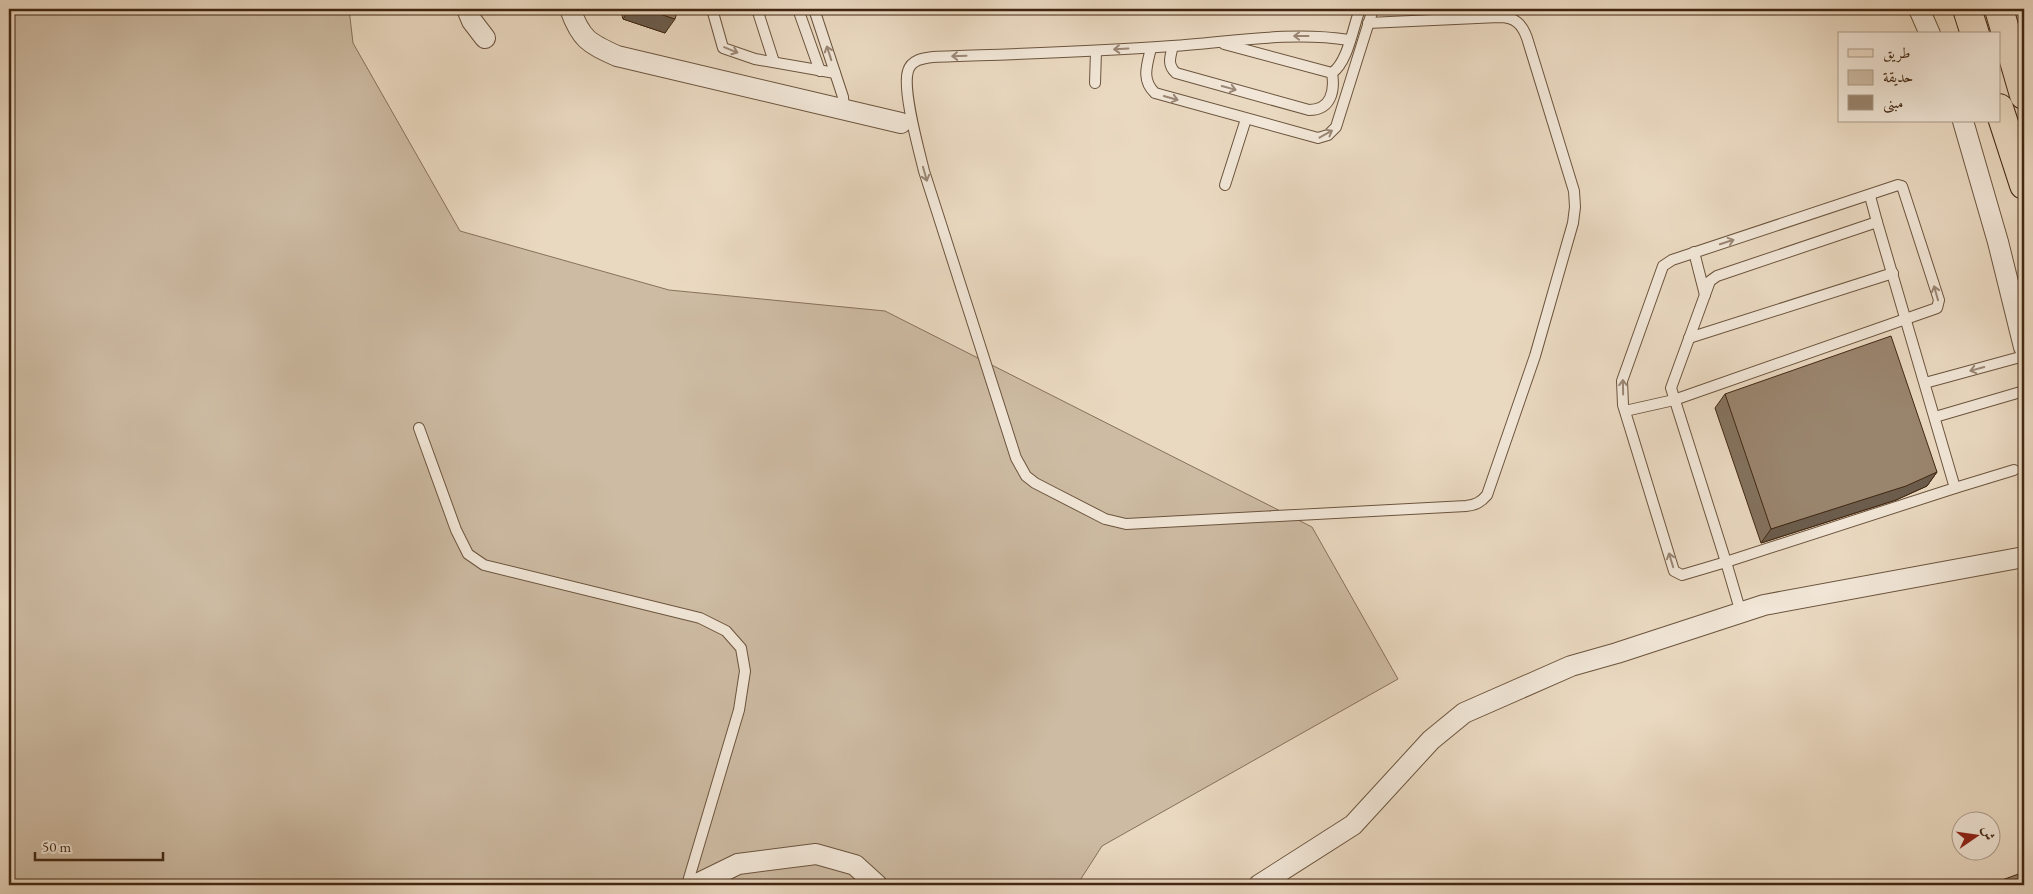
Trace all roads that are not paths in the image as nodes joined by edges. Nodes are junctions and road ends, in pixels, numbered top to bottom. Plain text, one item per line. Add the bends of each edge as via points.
1 (467, 9) edge
2 (570, 9) edge
3 (712, 9) edge
4 (757, 9) edge
5 (798, 9) edge
6 (814, 9) edge
7 (1360, 9) edge
8 (1373, 9) edge
9 (1919, 9) edge
10 (1928, 9) edge
11 (1967, 9) edge
12 (1998, 9) edge
13 (1368, 23) junction
14 (1929, 32) edge
15 (1935, 32) edge
16 (1974, 32) edge
17 (485, 38) dead end
18 (1349, 40) junction
19 (1217, 42) junction
20 (1173, 46) junction
21 (1151, 48) junction
22 (1096, 51) junction
23 (774, 62) junction
24 (820, 71) junction
25 (835, 73) junction
26 (1332, 73) junction
27 (1095, 83) dead end
28 (2024, 95) edge
29 (1331, 97) junction
30 (1345, 102) junction
31 (844, 110) junction
32 (2000, 111) edge
33 (1246, 119) junction
34 (1963, 122) edge
35 (907, 124) junction
36 (1225, 185) dead end
37 (2024, 185) edge
38 (1870, 196) junction
39 (1877, 222) junction
40 (1694, 252) junction
41 (1892, 273) junction
42 (1705, 296) junction
43 (1906, 319) junction
44 (1689, 338) junction
45 (2024, 347) edge
46 (2024, 356) edge
47 (1925, 383) junction
48 (2024, 391) edge
49 (1674, 400) junction
50 (1625, 411) junction
51 (1935, 417) junction
52 (419, 428) dead end
53 (2014, 470) dead end
54 (1955, 488) junction
55 (2024, 556) edge
56 (1726, 562) junction
57 (1741, 613) junction
58 (687, 885) edge
59 (695, 885) edge
60 (877, 885) edge
61 (1259, 885) edge

1 - 17 street
2 - 31 street via 578,30 593,45 617,56
3 -> 23 lane via 723,48
4 - 23 lane
5 - 24 lane
25 -> 6 lane
7 - 18 lane
8 - 13 lane
9 - 14 street
10 - 15 street
11 - 16 main road
12 - 28 main road
13 - 30 lane
35 -> 13 lane via 1016,458 1034,483 1105,519 1126,524 1475,505 1487,494 1535,356 1573,223 1574,190 1527,38 1518,21 1499,17
18 -> 19 lane via 1300,36
18 - 26 lane via 1342,63
19 - 20 lane
19 - 26 lane
20 - 21 lane
20 -> 29 lane via 1170,63 1172,69 1182,75 1309,110 1322,108
21 -> 22 lane
21 -> 33 lane via 1145,78 1154,93
22 - 27 lane
22 -> 35 lane via 923,58 914,62 908,71
23 - 24 lane
24 - 25 lane
25 - 31 lane
26 - 29 lane
29 - 30 lane
33 -> 30 lane via 1318,138 1328,135 1336,127
31 - 35 street
32 - 37 main road
33 - 36 lane
34 - 45 street
38 - 39 lane
40 -> 38 lane
43 -> 38 lane via 1934,311 1938,300 1902,186
39 - 41 lane
39 - 42 lane via 1717,276 1710,281
40 - 42 lane
50 -> 40 lane via 1622,380 1663,266
41 - 43 lane
41 - 44 lane
42 - 44 lane
43 - 47 lane
43 - 49 lane
44 - 49 lane via 1671,388
46 -> 47 lane
47 - 51 lane
48 - 51 lane
49 - 50 lane
49 - 56 lane
56 -> 50 lane via 1682,575 1674,571
51 - 54 lane
52 - 58 lane via 456,530 468,554 484,565 700,618 726,631 741,648 745,671 739,710
53 - 54 lane
54 - 56 lane
55 - 57 street via 1764,605
56 - 57 lane
57 - 61 street via 1571,666 1464,713 1431,740 1352,825
59 - 60 street via 738,864 816,854 856,865

